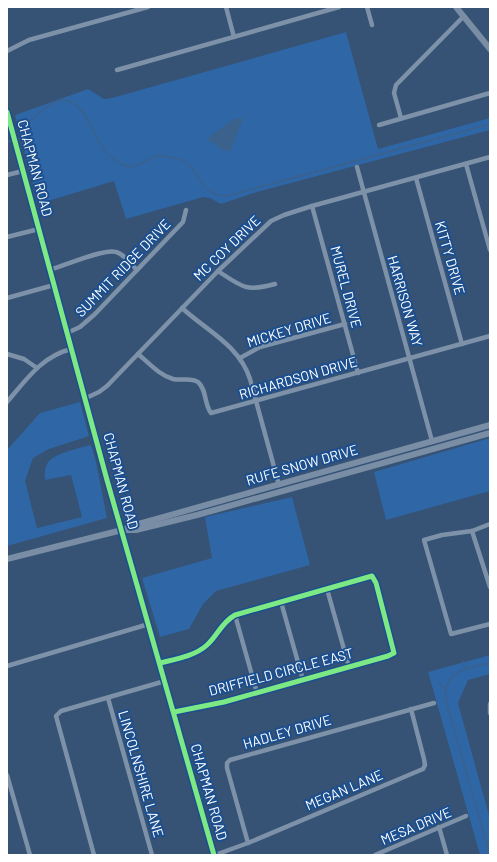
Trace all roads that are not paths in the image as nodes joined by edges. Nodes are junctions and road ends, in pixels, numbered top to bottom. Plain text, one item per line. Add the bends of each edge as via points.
1 (148, 7) edge
2 (226, 7) edge
3 (339, 7) edge
4 (367, 7) edge
5 (456, 7) edge
6 (464, 16) junction
7 (372, 25) dead end
8 (234, 37) junction
9 (490, 49) edge
10 (7, 50) edge
11 (117, 70) dead end
12 (490, 93) edge
13 (7, 112) edge
14 (401, 118) junction
15 (379, 125) dead end
16 (490, 157) edge
17 (466, 164) junction
18 (357, 167) dead end
19 (23, 170) junction
20 (7, 175) edge
21 (416, 178) junction
22 (364, 192) junction
23 (312, 206) junction
24 (186, 210) dead end
25 (39, 229) junction
26 (7, 237) edge
27 (490, 250) edge
28 (50, 270) junction
29 (137, 270) junction
30 (218, 271) junction
31 (275, 284) dead end
32 (54, 285) junction
33 (7, 298) edge
34 (182, 308) junction
35 (345, 324) junction
36 (67, 333) junction
37 (490, 336) edge
38 (462, 344) junction
39 (71, 349) junction
40 (7, 354) edge
41 (138, 354) junction
42 (240, 358) junction
43 (410, 358) junction
44 (37, 368) junction
45 (358, 373) junction
46 (86, 398) junction
47 (7, 402) edge
48 (256, 402) junction
49 (490, 425) edge
50 (490, 433) edge
51 (432, 441) junction
52 (279, 484) junction
53 (490, 524) edge
54 (122, 530) junction
55 (472, 531) junction
56 (7, 559) edge
57 (490, 587) edge
58 (328, 589) junction
59 (281, 602) junction
60 (235, 616) junction
61 (149, 624) junction
62 (490, 624) edge
63 (160, 663) junction
64 (7, 666) edge
65 (349, 666) junction
66 (303, 680) junction
67 (165, 681) junction
68 (257, 693) junction
69 (108, 698) junction
70 (434, 703) dead end
71 (490, 704) edge
72 (411, 709) junction
73 (174, 712) junction
74 (490, 712) edge
75 (7, 775) edge
76 (466, 816) dead end
77 (439, 827) junction
78 (248, 843) junction
79 (30, 855) edge
80 (94, 855) edge
81 (152, 855) edge
82 (214, 855) edge
83 (375, 855) edge
84 (447, 855) edge

1 - 10 street via 29,40
2 - 8 street
3 - 8 street
4 - 7 street
5 - 6 main road
6 - 9 main road
6 - 14 street via 396,85 394,93
8 - 11 street
12 - 14 street
13 - 19 main road, CHAPMAN ROAD
14 - 15 street
16 - 17 street, MC COY DRIVE
17 - 21 street, MC COY DRIVE
17 - 27 street
18 - 22 street, HARRISON WAY
19 - 20 street
19 - 25 main road, CHAPMAN ROAD
21 - 22 street, MC COY DRIVE
21 - 38 street, KITTY DRIVE
22 - 23 street, MC COY DRIVE
22 - 43 street, HARRISON WAY
23 - 30 street, MC COY DRIVE via 271,221
23 - 35 street, MUREL DRIVE
24 - 29 street, SUMMIT RIDGE DRIVE via 183,222
25 - 26 street
25 - 28 main road, CHAPMAN ROAD
28 - 29 street via 113,251 124,256
28 - 32 main road, CHAPMAN ROAD
29 - 36 street, SUMMIT RIDGE DRIVE via 86,323
30 - 31 street via 246,288
30 - 34 street, MC COY DRIVE
32 - 33 street
32 - 36 main road, CHAPMAN ROAD
34 - 41 street, MC COY DRIVE
34 - 42 street via 229,344
35 - 42 street, MICKEY DRIVE via 260,347
35 - 45 street, MUREL DRIVE
36 - 39 main road, CHAPMAN ROAD
37 - 38 street, RICHARDSON DRIVE
38 - 43 street, RICHARDSON DRIVE
39 - 44 street via 50,357
39 - 46 main road, CHAPMAN ROAD
40 - 44 street via 24,359
41 - 46 street, MC COY DRIVE via 107,386
41 - 48 street, RICHARDSON DRIVE via 164,375 178,380 195,380 199,383 211,413
42 - 48 street via 248,370
43 - 45 street, RICHARDSON DRIVE
43 - 51 street, HARRISON WAY
44 - 47 street
45 - 48 street, RICHARDSON DRIVE
46 - 54 main road, CHAPMAN ROAD
48 - 52 street
49 - 51 main road, RUFE SNOW DRIVE
50 - 54 main road, RUFE SNOW DRIVE via 200,514 136,530
51 - 52 main road, RUFE SNOW DRIVE
52 - 54 main road, RUFE SNOW DRIVE
53 - 55 street
54 - 56 main road, RUFE SNOW DRIVE
54 - 61 main road, CHAPMAN ROAD
55 - 57 street
55 - 62 street via 424,540 451,634
58 - 59 street
58 - 65 street
58 - 65 street, DRIFFIELD CIRCLE EAST via 372,576 378,589 394,653
59 - 60 street
59 - 66 street
60 - 63 street via 226,620 208,645 201,650
60 - 68 street
61 - 63 main road, CHAPMAN ROAD
61 - 64 street
63 - 67 main road, CHAPMAN ROAD
65 - 66 street, DRIFFIELD CIRCLE EAST
66 - 68 street, DRIFFIELD CIRCLE EAST
67 - 69 street
67 - 73 main road, CHAPMAN ROAD
68 - 73 street, DRIFFIELD CIRCLE EAST
69 - 80 street via 61,711 56,716
69 - 81 street, LINCOLNSHIRE LANE
70 - 72 street, HADLEY DRIVE
71 - 74 street
72 - 78 street, MEGAN LANE via 424,759 423,768
72 - 78 street, HADLEY DRIVE via 230,760 227,768
73 - 82 main road, CHAPMAN ROAD
75 - 79 street
76 - 77 street, MESA DRIVE
77 - 83 street, MESA DRIVE
77 - 84 street
78 - 82 street, MEGAN LANE

